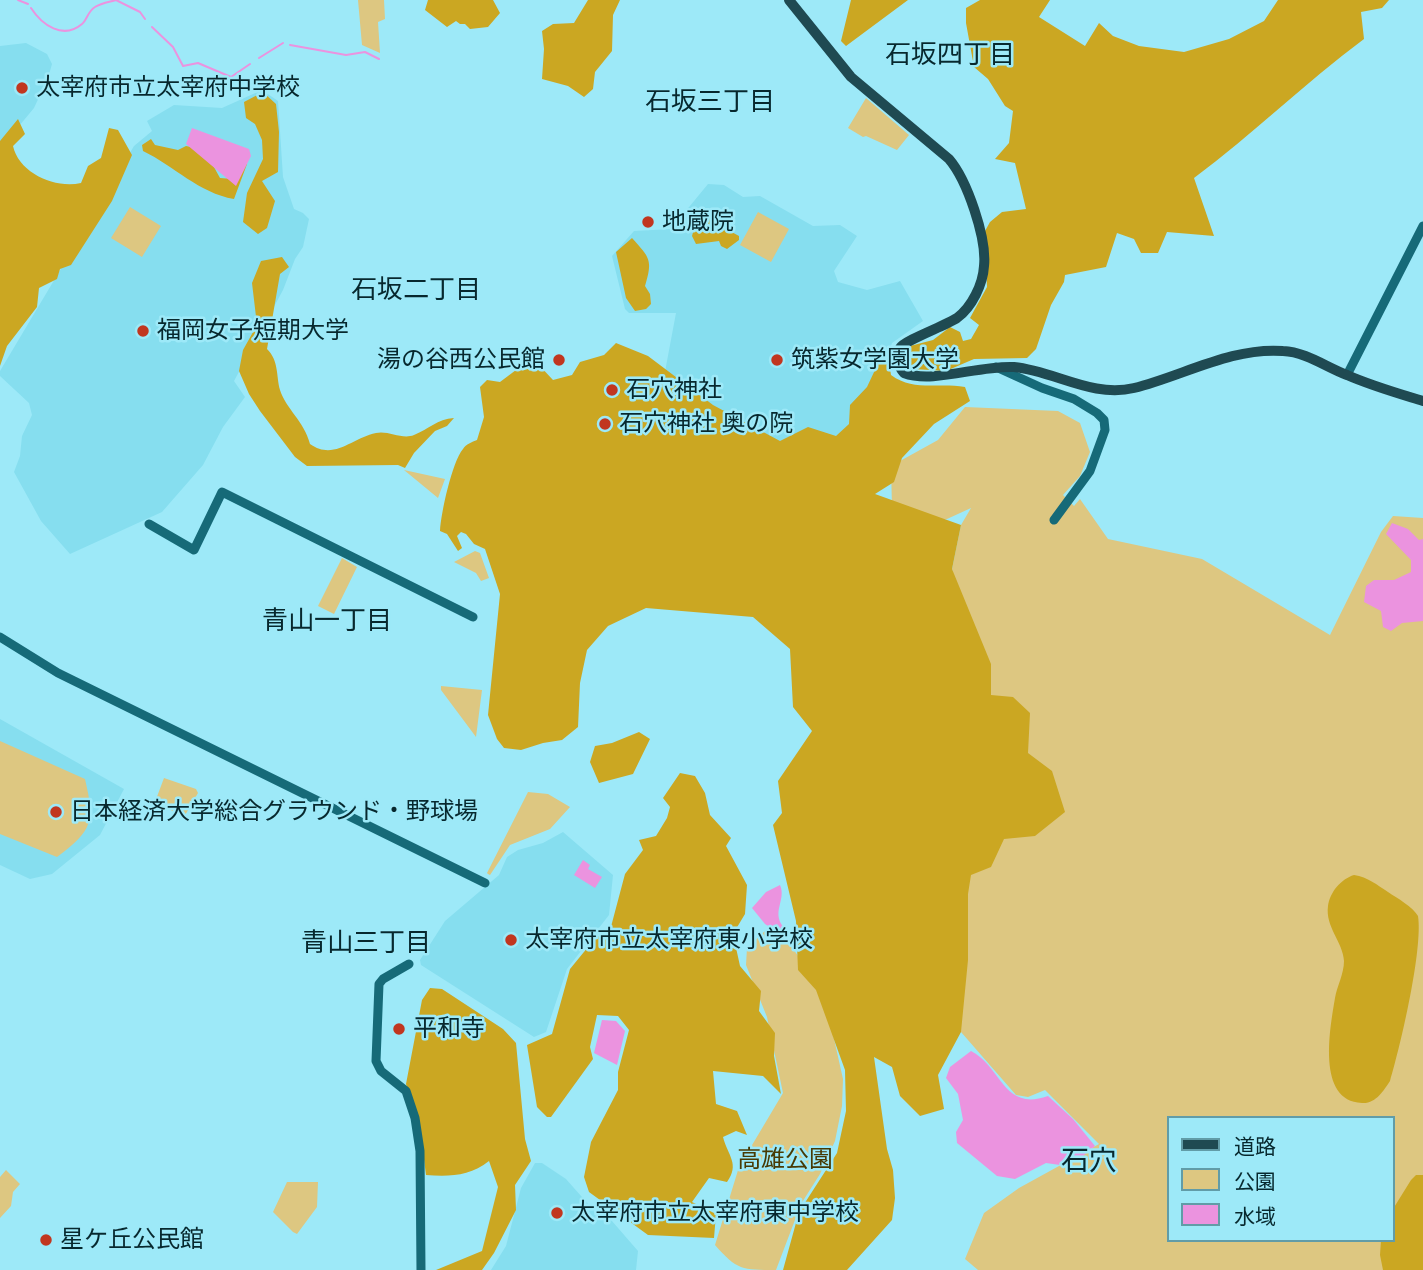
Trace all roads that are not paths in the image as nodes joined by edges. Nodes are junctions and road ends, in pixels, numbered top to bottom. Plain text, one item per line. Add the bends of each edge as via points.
1 (789, 0) edge
2 (1423, 226) edge
3 (996, 367) junction
4 (1346, 375) junction
5 (1423, 401) edge
6 (1054, 520) dead end
7 (149, 524) dead end
8 (473, 617) dead end
9 (0, 637) edge
10 (485, 883) dead end
11 (409, 964) dead end
12 (421, 1270) edge

1 - 3 main road via 851,77 949,159 970,195 985,262 978,288 956,318 904,344 897,356 900,368 916,377 930,377
2 - 4 street
3 - 4 main road via 1032,370 1112,390 1132,388 1206,363 1286,351 1306,355
3 - 6 street via 1074,398 1104,420 1105,430 1090,471
4 - 5 main road
7 - 8 street via 194,550 222,492
9 - 10 street via 67,677
11 - 12 street via 379,984 375,1058 381,1071 405,1088 415,1118 420,1151

